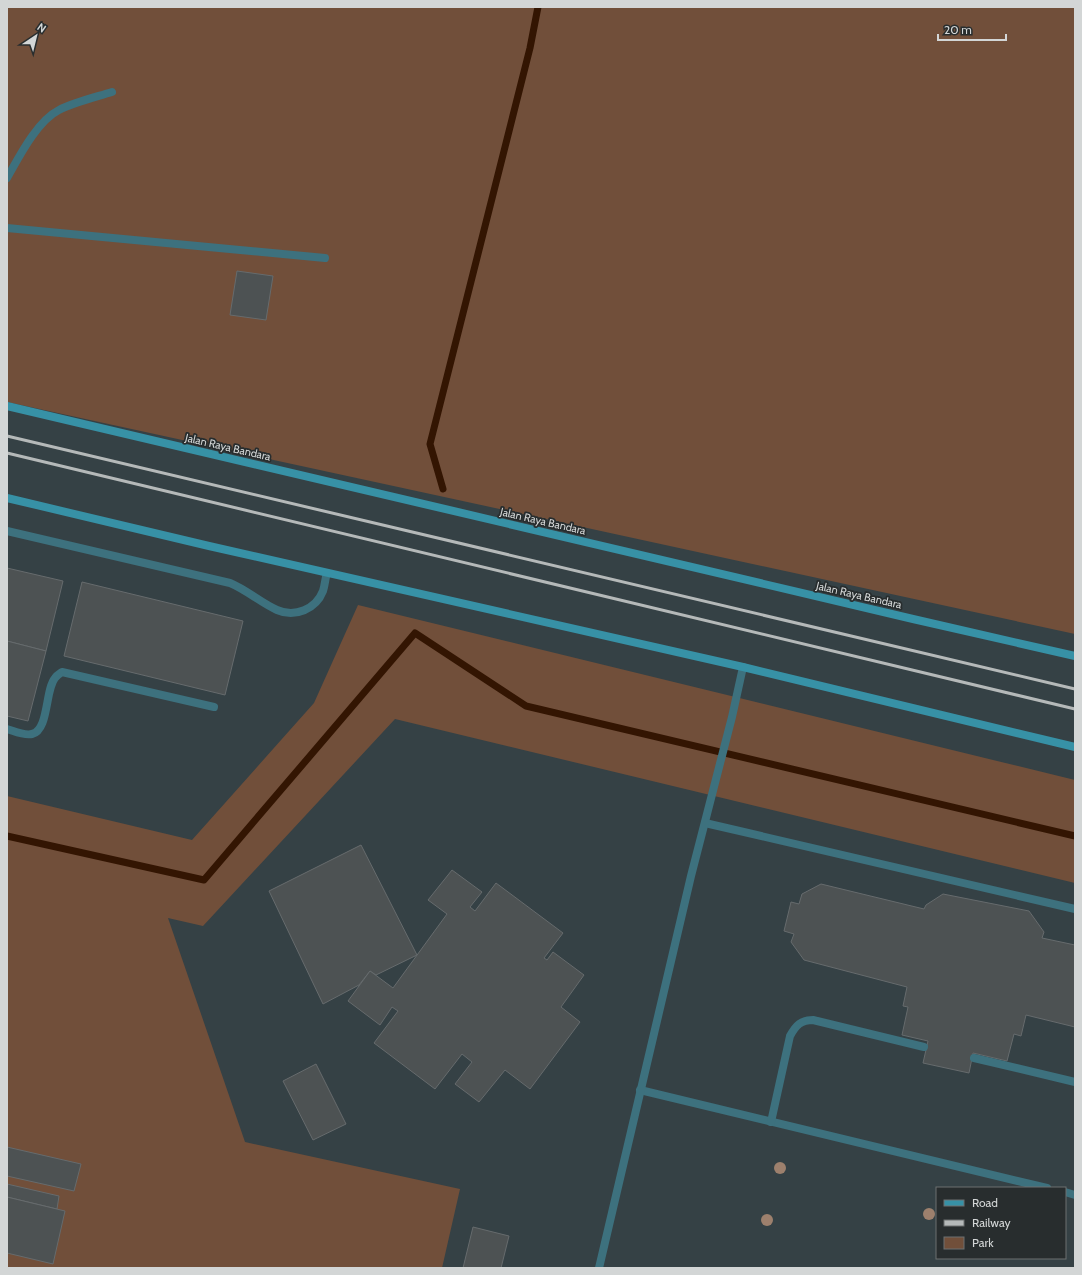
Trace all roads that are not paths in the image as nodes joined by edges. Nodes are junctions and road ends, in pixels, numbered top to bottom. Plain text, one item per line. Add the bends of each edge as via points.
1 (112, 92) dead end
2 (7, 178) edge
3 (7, 228) edge
4 (325, 258) dead end
5 (7, 406) edge
6 (7, 498) edge
7 (7, 531) edge
8 (327, 573) junction
9 (1075, 656) edge
10 (743, 668) junction
11 (214, 707) dead end
12 (7, 729) edge
13 (1075, 747) edge
14 (704, 823) junction
15 (1075, 909) edge
16 (924, 1047) dead end
17 (974, 1058) dead end
18 (1075, 1082) edge
19 (640, 1090) junction
20 (771, 1122) junction
21 (1043, 1187) edge
22 (599, 1268) edge

1 - 2 lane via 58,110 44,121
3 - 4 lane
5 - 9 street, Jalan Raya Bandara
6 - 8 street
7 - 8 lane via 230,583 286,613 304,611 312,606 322,592
8 - 10 street
10 - 13 street
10 - 14 lane
11 - 12 lane via 62,672 52,682 42,724 37,732 26,734
14 - 15 lane
14 - 19 lane
16 - 20 lane via 805,1020 790,1036
17 - 18 lane
19 - 20 lane
19 - 22 lane
20 - 21 lane

